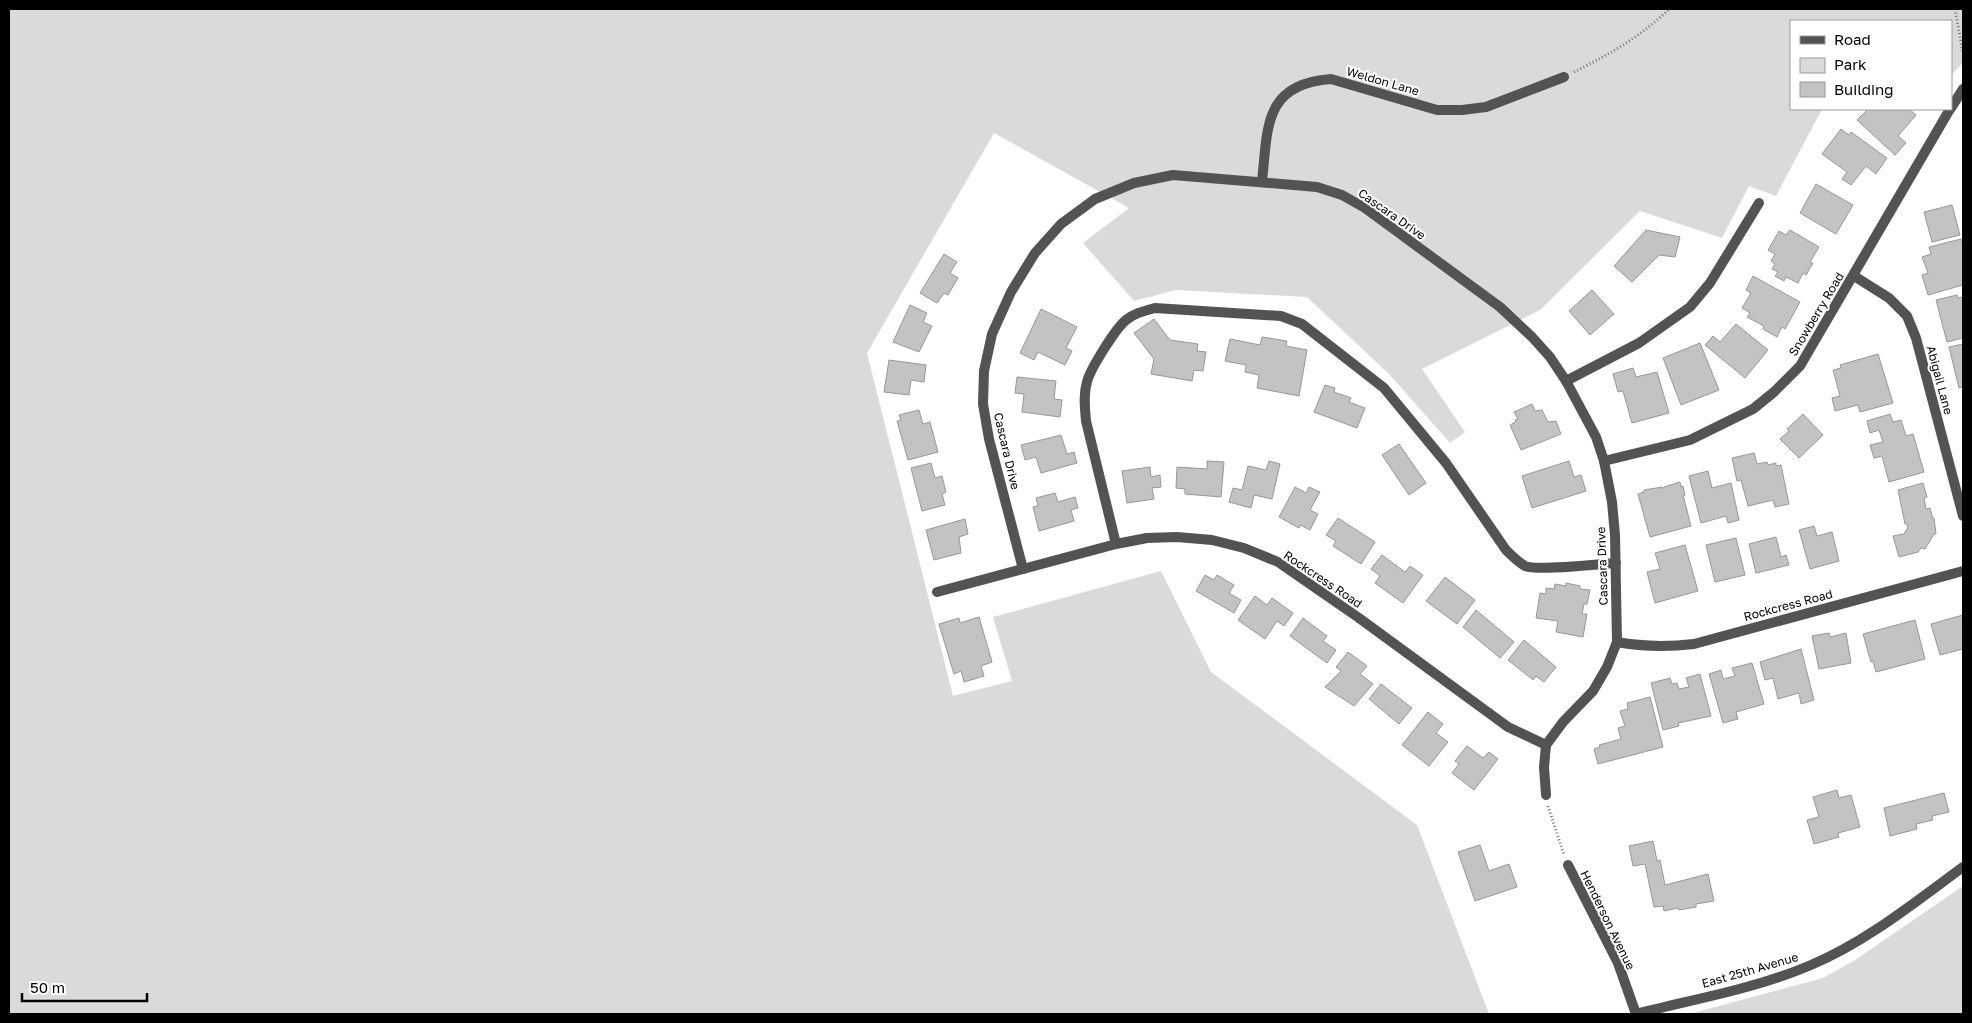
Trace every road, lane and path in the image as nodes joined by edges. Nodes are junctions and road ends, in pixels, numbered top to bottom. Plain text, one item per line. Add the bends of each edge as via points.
1 (1669, 9) edge
2 (1955, 9) edge
3 (1963, 53) edge
4 (1564, 77) joint
5 (1963, 89) edge
6 (1952, 105) edge
7 (1949, 110) edge
8 (1262, 181) junction
9 (1759, 203) dead end
10 (1854, 276) junction
11 (1566, 382) junction
12 (1604, 462) junction
13 (1963, 516) edge
14 (1116, 544) junction
15 (1616, 562) junction
16 (1023, 569) junction
17 (1963, 571) edge
18 (937, 592) dead end
19 (1617, 642) junction
20 (1546, 744) junction
21 (1546, 797) joint
22 (1568, 865) joint
23 (1963, 867) edge
24 (1636, 1014) edge

1 - 4 path via 1628,42
2 - 3 path
4 - 8 street, Weldon Lane via 1486,107 1462,110 1437,110 1331,79 1315,80 1284,95 1273,110 1268,124
5 - 6 street, Snowberry Road
7 - 10 street, Snowberry Road
8 - 11 street, Cascara Drive via 1317,187 1342,195 1365,208 1500,307 1550,357
8 - 16 street, Cascara Drive via 1173,175 1134,183 1095,199 1061,224 1035,253 992,334 984,371 983,404 989,439
9 - 11 street via 1710,284 1690,307 1639,344
10 - 12 street, Snowberry Road via 1800,366 1753,409 1690,440
10 - 13 street, Abigail Lane via 1889,298 1907,316 1916,338
11 - 12 street, Cascara Drive via 1586,417
12 - 15 street, Cascara Drive via 1612,502
14 - 15 street via 1086,421 1087,381 1102,351 1124,321 1138,312 1155,308 1281,316 1302,324 1384,388 1446,463 1514,558 1526,566 1539,568
14 - 16 street, Rockcress Road
14 - 20 street, Rockcress Road via 1162,538 1212,540 1244,548 1278,562 1508,727
15 - 19 street, Cascara Drive
16 - 18 street, Rockcress Road
17 - 19 street, Rockcress Road via 1694,644 1664,647
19 - 20 street, Cascara Drive via 1593,691
20 - 21 street
21 - 22 path
22 - 24 street, Henderson Avenue via 1618,963
23 - 24 street, East 25th Avenue via 1865,936 1811,965 1765,982

